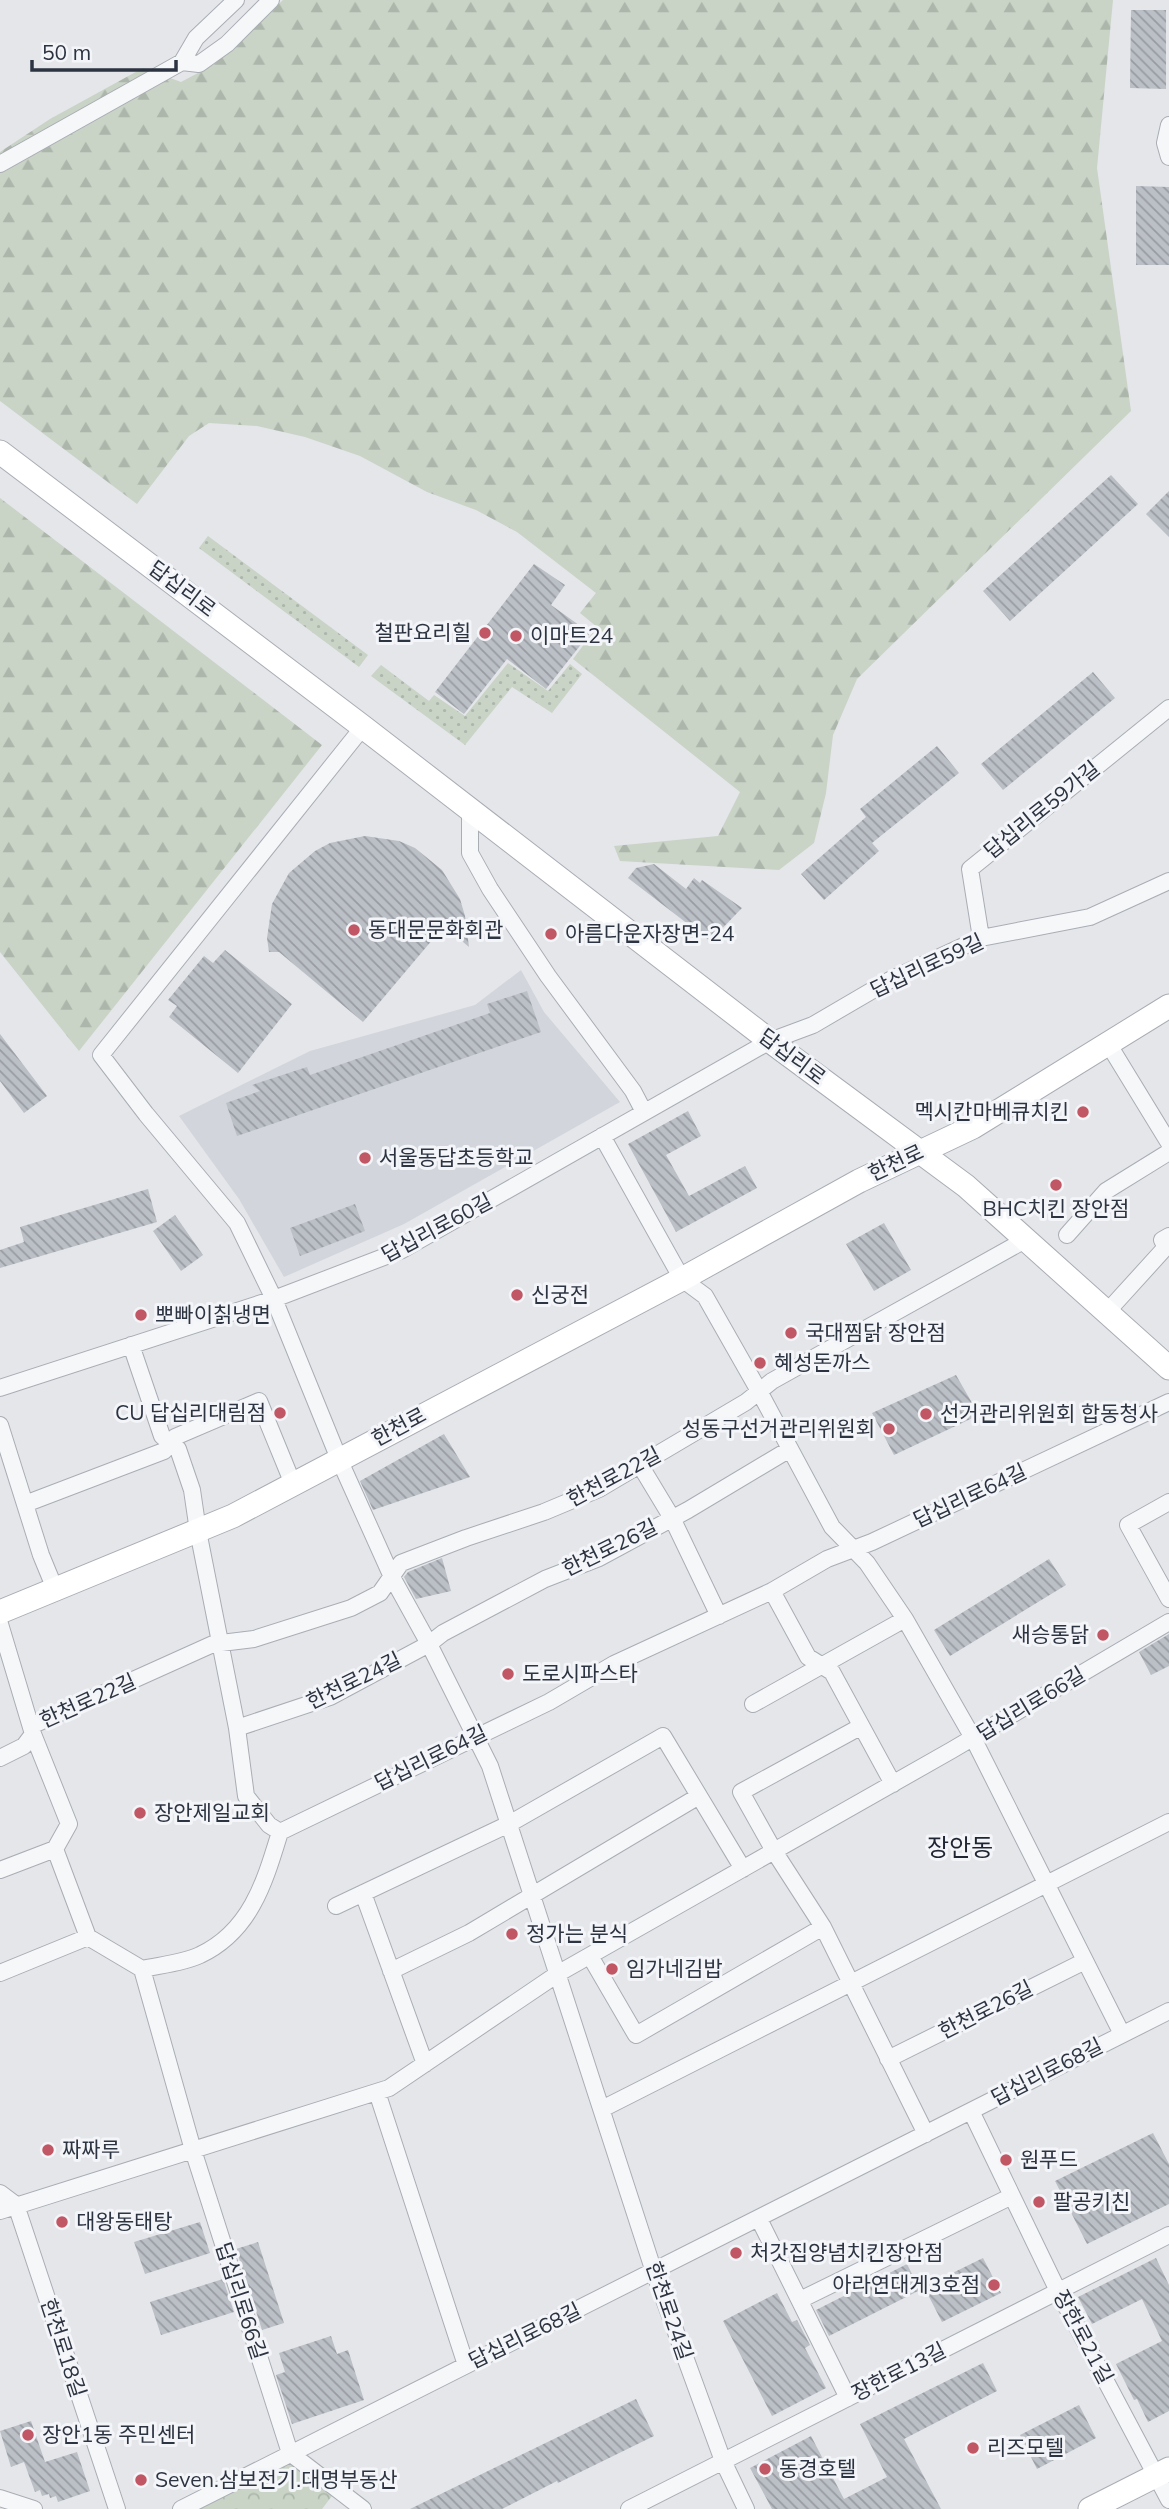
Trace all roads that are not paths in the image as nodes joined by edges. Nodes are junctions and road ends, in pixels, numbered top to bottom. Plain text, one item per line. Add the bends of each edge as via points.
1 (236, 0) edge
2 (271, 0) edge
3 (182, 62) junction
4 (1169, 125) edge
5 (1169, 157) edge
6 (0, 164) edge
7 (0, 452) edge
8 (1169, 708) edge
9 (363, 727) junction
10 (470, 810) junction
11 (1169, 881) edge
12 (981, 938) junction
13 (1169, 1006) edge
14 (770, 1041) junction
15 (1108, 1045) junction
16 (644, 1112) junction
17 (602, 1136) junction
18 (1169, 1143) edge
19 (920, 1152) junction
20 (1169, 1152) edge
21 (1067, 1235) dead end
22 (1169, 1236) edge
23 (1025, 1240) junction
24 (682, 1279) junction
25 (274, 1299) junction
26 (1106, 1313) junction
27 (131, 1346) junction
28 (1169, 1368) edge
29 (0, 1388) edge
30 (759, 1391) junction
31 (1169, 1402) edge
32 (0, 1425) edge
33 (170, 1443) junction
34 (790, 1449) junction
35 (339, 1459) junction
36 (640, 1465) junction
37 (293, 1484) junction
38 (1169, 1502) edge
39 (25, 1504) junction
40 (672, 1518) junction
41 (198, 1531) junction
42 (851, 1549) junction
43 (391, 1577) junction
44 (55, 1589) junction
45 (772, 1591) junction
46 (1169, 1599) edge
47 (0, 1612) edge
48 (719, 1616) junction
49 (905, 1619) junction
50 (1169, 1622) edge
51 (0, 1625) edge
52 (222, 1643) junction
53 (429, 1644) junction
54 (821, 1665) junction
55 (754, 1704) dead end
56 (860, 1727) junction
57 (237, 1728) junction
58 (32, 1730) junction
59 (474, 1737) junction
60 (973, 1738) junction
61 (0, 1758) edge
62 (893, 1784) junction
63 (699, 1796) junction
64 (1169, 1822) edge
65 (509, 1824) junction
66 (280, 1832) junction
67 (55, 1849) junction
68 (774, 1851) junction
69 (743, 1869) junction
70 (0, 1870) edge
71 (1046, 1884) junction
72 (363, 1893) junction
73 (533, 1895) junction
74 (336, 1906) dead end
75 (823, 1927) junction
76 (88, 1937) junction
77 (590, 1956) junction
78 (1084, 1961) junction
79 (142, 1969) junction
80 (391, 1972) junction
81 (0, 1973) edge
82 (559, 1973) junction
83 (851, 1984) junction
84 (1169, 2011) edge
85 (1122, 2034) junction
86 (888, 2059) junction
87 (425, 2064) junction
88 (377, 2092) junction
89 (602, 2109) junction
90 (971, 2111) junction
91 (926, 2134) junction
92 (192, 2150) junction
93 (0, 2193) edge
94 (1012, 2196) junction
95 (8, 2208) edge
96 (759, 2219) junction
97 (1169, 2235) edge
98 (654, 2272) junction
99 (1058, 2291) junction
100 (800, 2300) junction
101 (466, 2365) junction
102 (848, 2398) junction
103 (290, 2453) junction
104 (723, 2461) junction
105 (1162, 2473) edge
106 (0, 2498) edge
107 (1169, 2500) edge
108 (34, 2509) edge
109 (117, 2509) edge
110 (181, 2509) edge
111 (363, 2509) edge
112 (629, 2509) edge
113 (746, 2509) edge
114 (1090, 2509) edge

1 - 3 street via 196,38
2 - 3 street via 227,44 199,64
3 - 6 street
4 - 5 street via 1165,143
7 - 9 main road, 답십리로
8 - 12 street, 답십리로59가길 via 970,869
9 - 10 main road, 답십리로
9 - 25 street via 101,1055 237,1223
10 - 14 main road, 답십리로
10 - 16 street via 470,853 490,889
11 - 12 street, 답십리로59길 via 1090,917
12 - 14 street, 답십리로59길 via 890,980 813,1025
13 - 15 main road, 한천로
14 - 16 street, 답십리로60길
14 - 19 main road, 답십리로
15 - 18 street
15 - 19 main road, 한천로 via 973,1128
16 - 17 street, 답십리로60길
17 - 24 street
17 - 25 street, 답십리로60길 via 402,1250
19 - 23 main road, 답십리로
19 - 24 main road, 한천로
20 - 21 street via 1106,1191
22 - 26 street via 1162,1240 1166,1247
23 - 26 main road, 답십리로
23 - 30 street, 한천로22길
24 - 30 street via 705,1296
24 - 35 main road, 한천로
25 - 27 street, 답십리로60길
25 - 35 street
26 - 28 main road, 답십리로
27 - 29 street, 답십리로60길
27 - 33 street via 162,1436
30 - 34 street
30 - 36 street, 한천로22길
31 - 42 street, 답십리로64길
32 - 39 street
33 - 37 street via 259,1401
33 - 39 street via 164,1451
33 - 41 street via 178,1449 192,1490
34 - 40 street, 한천로26길
34 - 42 street via 832,1527
35 - 37 main road, 한천로
35 - 43 street, 한천로24길
36 - 40 street
36 - 43 street, 한천로22길 via 599,1489 544,1512 401,1563
37 - 41 main road, 한천로
38 - 46 street via 1128,1525
39 - 44 street
40 - 48 street
40 - 53 street, 한천로26길 via 599,1558 545,1579
41 - 44 main road, 한천로
41 - 52 street
42 - 45 street, 답십리로64길
42 - 49 street via 867,1563
43 - 52 street, 한천로22길 via 380,1593 351,1608 254,1639
43 - 53 street, 한천로24길
44 - 47 main road, 한천로
45 - 48 street, 답십리로64길
45 - 54 street via 808,1657
48 - 59 street, 답십리로64길
49 - 54 street
49 - 60 street
50 - 60 street, 답십리로66길
51 - 58 street
52 - 57 street
52 - 58 street, 한천로22길
53 - 57 street, 한천로24길 via 330,1697
53 - 59 street, 한천로24길
54 - 55 street
54 - 56 street via 832,1672
56 - 62 street
56 - 68 street via 741,1792
57 - 66 street via 246,1796
58 - 61 street, 한천로22길 via 24,1746
58 - 67 street via 69,1824
59 - 65 street, 한천로24길 via 491,1766
59 - 66 street, 답십리로64길
60 - 62 street, 답십리로66길
60 - 71 street
62 - 68 street, 답십리로66길
63 - 65 street via 663,1736
63 - 69 street
63 - 73 street
64 - 71 street
65 - 72 street
65 - 73 street, 한천로24길
66 - 79 street via 264,1884 237,1930 200,1956
67 - 70 street
67 - 76 street
68 - 69 street, 답십리로66길
68 - 75 street
69 - 77 street, 답십리로66길
71 - 78 street
71 - 83 street
72 - 74 street
72 - 80 street
73 - 80 street
73 - 82 street, 한천로24길
75 - 77 street via 636,2035
75 - 83 street
76 - 79 street
76 - 81 street
77 - 82 street, 답십리로66길
78 - 85 street
78 - 86 street, 한천로26길
79 - 92 street, 답십리로66길
80 - 87 street
82 - 87 street, 답십리로66길
82 - 89 street, 한천로24길
83 - 86 street
83 - 89 street
84 - 85 street, 답십리로68길
85 - 90 street, 답십리로68길
86 - 91 street
87 - 88 street, 답십리로66길
88 - 92 street, 답십리로66길
88 - 101 street
89 - 98 street, 한천로24길
90 - 91 street, 답십리로68길
90 - 94 street, 장한로21길
91 - 96 street, 답십리로68길
92 - 95 street, 답십리로66길
92 - 103 street, 답십리로66길
93 - 95 street
94 - 99 street, 장한로21길
94 - 100 street
95 - 109 street, 한천로18길
96 - 98 street, 답십리로68길
96 - 100 street
97 - 99 street, 장한로13길
98 - 101 street, 답십리로68길
98 - 104 street, 한천로24길
99 - 102 street, 장한로13길
99 - 105 street, 장한로21길
100 - 102 street
101 - 103 street, 답십리로68길
102 - 104 street, 장한로13길
103 - 110 street, 답십리로68길
103 - 111 street
104 - 112 street, 장한로13길
104 - 113 street, 한천로24길
105 - 107 street, 장한로21길
105 - 114 main road
106 - 108 street

